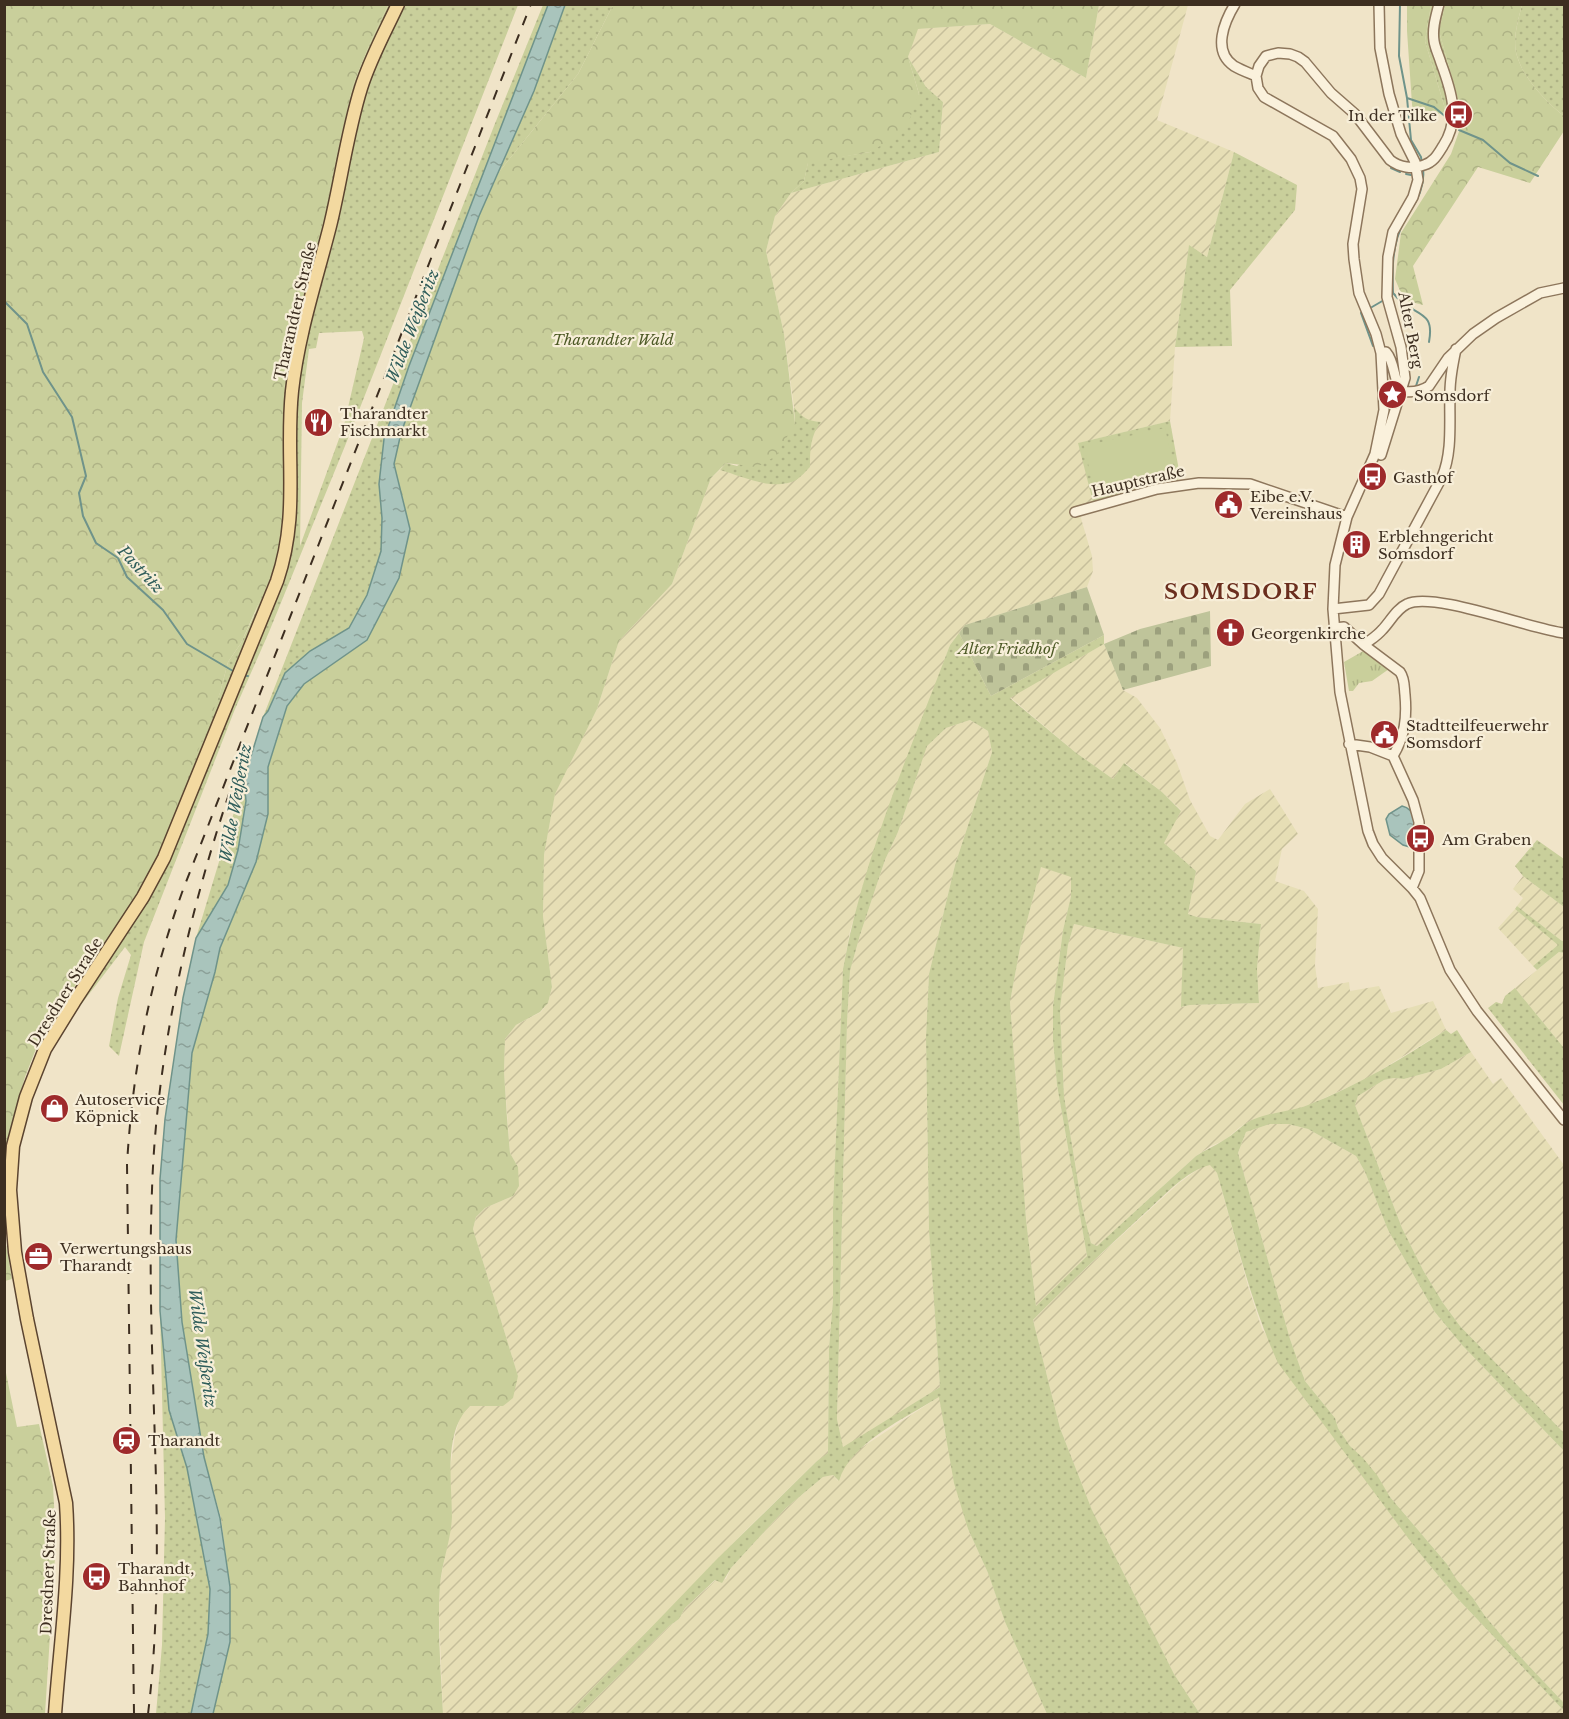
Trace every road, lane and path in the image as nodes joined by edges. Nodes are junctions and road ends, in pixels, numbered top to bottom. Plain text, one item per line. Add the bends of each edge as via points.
1 (398, 4) edge
2 (1235, 4) edge
3 (1379, 4) edge
4 (1439, 4) edge
5 (1256, 76) junction
6 (1421, 166) junction
7 (1564, 288) edge
8 (1456, 349) junction
9 (1381, 353) junction
10 (1401, 391) junction
11 (1381, 455) dead end
12 (1075, 512) dead end
13 (1347, 518) junction
14 (1333, 609) junction
15 (1334, 628) junction
16 (1564, 633) edge
17 (1364, 645) junction
18 (242, 663) joint
19 (1349, 744) junction
20 (1393, 756) junction
21 (1413, 888) junction
22 (1564, 1120) edge
23 (54, 1714) edge

1 - 18 main road, Tharandter Straße via 361,90 305,321 292,390 287,542 277,581
2 - 5 street via 1222,36 1223,53 1234,66
3 - 6 street, Alter Berg via 1380,48 1389,94 1401,134
4 - 6 street via 1434,42 1455,114 1446,141 1434,160
5 - 6 street via 1266,57 1278,53 1299,57 1355,114 1390,160 1406,167
5 - 9 street via 1257,88 1264,97 1333,136 1360,178 1361,203 1353,244 1356,276
6 - 10 street, Alter Berg via 1413,197 1393,232 1388,257 1387,297 1404,362
7 - 8 street via 1540,293 1496,318
8 - 10 street via 1429,386 1409,393
8 - 14 street via 1442,477 1379,594 1369,605
9 - 10 street via 1389,355
9 - 13 street via 1384,410 1377,445
10 - 11 street, Alter Berg
12 - 13 street, Hauptstraße via 1157,489 1199,483 1250,484
13 - 14 street via 1335,566
14 - 15 street
15 - 17 street via 1344,627
15 - 19 street
16 - 17 street via 1418,600 1404,605
17 - 20 street via 1403,677 1406,726
18 - 23 main road, Dresdner Straße via 164,858 45,1049 26,1097 13,1146 10,1190 15,1252 66,1503 66,1574
19 - 20 street
19 - 21 street via 1373,844
20 - 21 street via 1419,822 1419,871
21 - 22 street via 1462,989

